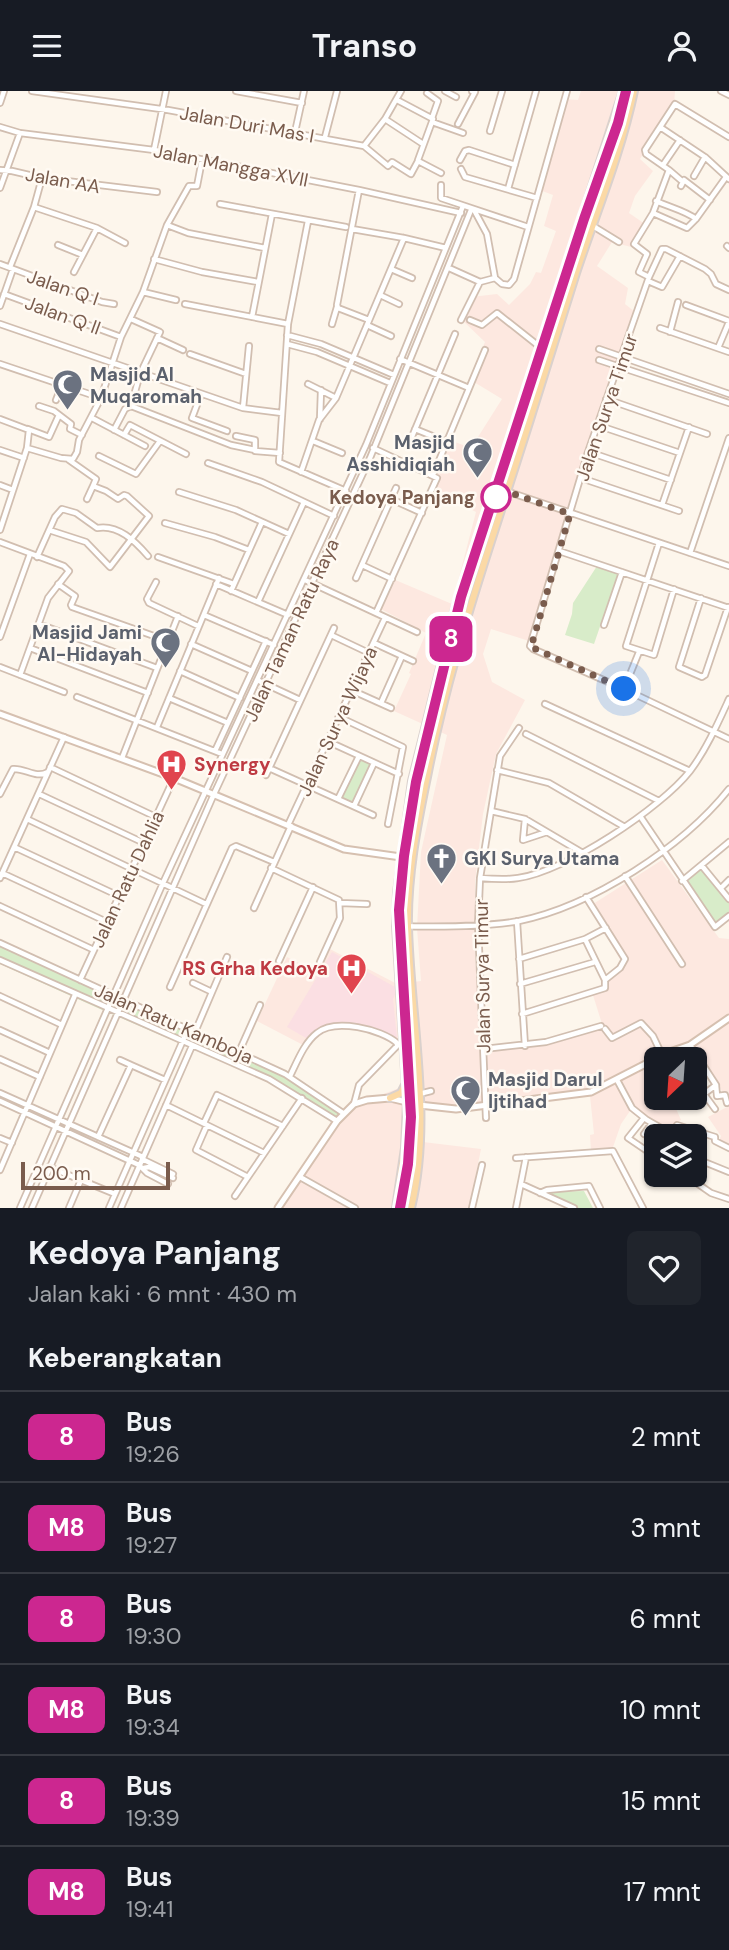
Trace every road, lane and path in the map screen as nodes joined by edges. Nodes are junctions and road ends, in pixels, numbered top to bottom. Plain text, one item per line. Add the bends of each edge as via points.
1 (4, 91) edge
2 (32, 91) edge
3 (89, 91) edge
4 (166, 91) edge
5 (236, 91) edge
6 (274, 91) edge
7 (304, 91) edge
8 (337, 91) edge
9 (401, 91) edge
10 (445, 91) edge
11 (472, 91) edge
12 (502, 91) edge
13 (536, 91) edge
14 (567, 91) edge
15 (622, 91) edge
16 (634, 91) edge
17 (721, 91) edge
18 (55, 93) edge
19 (427, 93) dead end
20 (729, 95) edge
21 (272, 97) junction
22 (457, 97) dead end
23 (87, 99) junction
24 (397, 100) junction
25 (0, 103) edge
26 (302, 103) junction
27 (161, 109) junction
28 (385, 119) junction
29 (432, 120) junction
30 (458, 124) dead end
31 (0, 127) edge
32 (660, 127) junction
33 (490, 131) dead end
34 (295, 132) junction
35 (20, 133) junction
36 (463, 133) dead end
37 (325, 137) junction
38 (729, 138) edge
39 (680, 140) junction
40 (423, 144) junction
41 (364, 146) junction
42 (154, 150) junction
43 (705, 157) junction
44 (202, 160) junction
45 (460, 160) dead end
46 (418, 161) junction
47 (515, 165) junction
48 (663, 165) junction
49 (461, 169) dead end
50 (3, 170) edge
51 (669, 170) junction
52 (441, 173) dead end
53 (688, 173) dead end
54 (694, 176) dead end
55 (728, 178) edge
56 (42, 179) junction
57 (683, 183) junction
58 (441, 185) dead end
59 (0, 188) edge
60 (508, 189) junction
61 (359, 190) junction
62 (157, 193) dead end
63 (537, 198) junction
64 (710, 200) junction
65 (656, 201) junction
66 (220, 204) dead end
67 (587, 205) junction
68 (34, 207) junction
69 (598, 208) junction
70 (462, 210) junction
71 (473, 210) junction
72 (653, 213) junction
73 (272, 214) junction
74 (491, 216) junction
75 (582, 218) junction
76 (696, 219) junction
77 (308, 221) junction
78 (592, 223) junction
79 (167, 225) junction
80 (346, 227) dead end
81 (485, 227) junction
82 (528, 227) junction
83 (97, 228) junction
84 (352, 229) junction
85 (404, 237) junction
86 (619, 242) dead end
87 (125, 243) dead end
88 (58, 245) dead end
89 (265, 248) junction
90 (446, 248) junction
91 (83, 255) junction
92 (680, 256) junction
93 (154, 259) junction
94 (0, 264) edge
95 (11, 268) junction
96 (449, 268) junction
97 (391, 269) junction
98 (74, 272) dead end
99 (412, 278) dead end
100 (495, 278) junction
101 (648, 279) junction
102 (258, 282) junction
103 (480, 282) junction
104 (729, 290) edge
105 (143, 292) junction
106 (4, 294) junction
107 (380, 295) junction
108 (176, 300) dead end
109 (678, 302) dead end
110 (114, 304) dead end
111 (185, 304) dead end
112 (399, 304) dead end
113 (686, 305) dead end
114 (0, 306) edge
115 (337, 307) junction
116 (251, 317) junction
117 (131, 319) junction
118 (461, 320) dead end
119 (470, 320) dead end
120 (729, 321) edge
121 (368, 323) junction
122 (0, 324) edge
123 (288, 324) junction
124 (332, 324) dead end
125 (660, 328) dead end
126 (670, 332) junction
127 (455, 334) dead end
128 (287, 335) junction
129 (391, 336) dead end
130 (121, 337) junction
131 (157, 338) junction
132 (287, 344) junction
133 (249, 346) dead end
134 (540, 347) junction
135 (718, 348) junction
136 (599, 349) dead end
137 (183, 350) dead end
138 (485, 350) dead end
139 (729, 352) edge
140 (190, 354) dead end
141 (352, 357) junction
142 (622, 359) junction
143 (599, 360) dead end
144 (405, 361) junction
145 (112, 362) junction
146 (0, 364) edge
147 (349, 365) junction
148 (619, 366) junction
149 (141, 372) junction
150 (246, 374) junction
151 (394, 375) junction
152 (438, 375) junction
153 (673, 376) junction
154 (390, 383) junction
155 (670, 383) junction
156 (308, 384) dead end
157 (62, 385) junction
158 (470, 388) junction
159 (321, 390) junction
160 (201, 394) junction
161 (729, 394) edge
162 (101, 398) junction
163 (336, 398) junction
164 (606, 399) junction
165 (56, 400) dead end
166 (729, 403) edge
167 (39, 406) dead end
168 (131, 406) junction
169 (243, 408) junction
170 (282, 412) junction
171 (59, 415) junction
172 (92, 418) junction
173 (0, 419) edge
174 (320, 420) junction
175 (597, 425) junction
176 (689, 428) junction
177 (28, 429) junction
178 (415, 429) junction
179 (114, 430) junction
180 (227, 432) dead end
181 (707, 434) dead end
182 (82, 435) junction
183 (124, 435) junction
184 (236, 436) dead end
185 (729, 438) edge
186 (411, 439) dead end
187 (160, 441) junction
188 (313, 441) junction
189 (447, 442) junction
190 (145, 446) dead end
191 (370, 447) junction
192 (27, 448) junction
193 (0, 450) edge
194 (254, 450) junction
195 (589, 452) junction
196 (280, 453) junction
197 (342, 453) dead end
198 (680, 453) junction
199 (186, 454) dead end
200 (100, 456) dead end
201 (24, 458) junction
202 (68, 459) junction
203 (208, 463) dead end
204 (301, 472) junction
205 (433, 475) junction
206 (581, 478) junction
207 (671, 480) junction
208 (0, 485) edge
209 (93, 487) junction
210 (396, 488) dead end
211 (13, 490) junction
212 (346, 491) junction
213 (506, 491) junction
214 (179, 492) dead end
215 (87, 499) dead end
216 (391, 499) junction
217 (304, 502) junction
218 (662, 505) junction
219 (679, 511) dead end
220 (422, 513) junction
221 (570, 514) junction
222 (334, 516) junction
223 (262, 521) junction
224 (165, 523) dead end
225 (0, 530) edge
226 (49, 530) junction
227 (289, 534) junction
228 (132, 539) junction
229 (0, 542) edge
230 (659, 543) junction
231 (249, 550) junction
232 (559, 551) junction
233 (690, 553) junction
234 (30, 554) junction
235 (148, 555) dead end
236 (37, 557) junction
237 (158, 557) dead end
238 (362, 565) junction
239 (729, 566) edge
240 (622, 572) junction
241 (219, 578) junction
242 (356, 578) dead end
243 (392, 579) junction
244 (646, 580) junction
245 (156, 582) dead end
246 (309, 582) junction
247 (234, 583) junction
248 (58, 584) junction
249 (216, 585) junction
250 (674, 589) junction
251 (231, 591) junction
252 (701, 598) junction
253 (258, 602) junction
254 (729, 608) edge
255 (376, 613) junction
256 (203, 615) junction
257 (288, 615) junction
258 (178, 616) junction
259 (386, 618) junction
260 (39, 624) junction
261 (604, 625) dead end
262 (198, 626) junction
263 (334, 628) dead end
264 (417, 632) dead end
265 (331, 635) junction
266 (0, 637) edge
267 (168, 641) junction
268 (266, 642) junction
269 (374, 643) junction
270 (191, 644) junction
271 (274, 645) junction
272 (30, 648) junction
273 (639, 652) junction
274 (369, 653) junction
275 (402, 656) junction
276 (443, 656) junction
277 (455, 660) junction
278 (413, 661) dead end
279 (0, 667) edge
280 (158, 668) junction
281 (440, 670) junction
282 (180, 671) junction
283 (252, 671) junction
284 (20, 675) junction
285 (452, 675) junction
286 (261, 682) junction
287 (624, 689) junction
288 (351, 690) junction
289 (64, 692) dead end
290 (148, 693) junction
291 (77, 697) dead end
292 (169, 698) junction
293 (240, 698) junction
294 (729, 699) edge
295 (300, 700) junction
296 (381, 703) junction
297 (545, 704) dead end
298 (391, 708) dead end
299 (0, 714) edge
300 (339, 717) junction
301 (137, 720) junction
302 (228, 723) junction
303 (157, 727) junction
304 (519, 728) dead end
305 (714, 730) junction
306 (526, 734) dead end
307 (64, 737) junction
308 (729, 739) edge
309 (327, 741) junction
310 (215, 751) junction
311 (222, 754) junction
312 (359, 756) junction
313 (122, 758) junction
314 (374, 763) junction
315 (269, 768) junction
316 (50, 769) junction
317 (497, 770) junction
318 (690, 771) junction
319 (399, 774) junction
320 (266, 775) dead end
321 (174, 778) junction
322 (307, 785) junction
323 (729, 790) edge
324 (210, 792) junction
325 (0, 794) edge
326 (39, 794) junction
327 (338, 799) junction
328 (659, 801) junction
329 (354, 806) junction
330 (491, 811) junction
331 (373, 815) dead end
332 (640, 815) junction
333 (156, 817) junction
334 (27, 819) junction
335 (525, 819) junction
336 (388, 824) dead end
337 (289, 825) junction
338 (623, 826) junction
339 (548, 832) junction
340 (729, 842) edge
341 (144, 843) junction
342 (14, 847) junction
343 (582, 852) junction
344 (664, 852) junction
345 (401, 857) junction
346 (274, 862) junction
347 (702, 866) junction
348 (132, 868) junction
349 (271, 868) junction
350 (1, 875) edge
351 (625, 876) junction
352 (480, 878) junction
353 (729, 880) edge
354 (682, 881) junction
355 (168, 886) junction
356 (313, 887) junction
357 (720, 888) junction
358 (119, 896) junction
359 (586, 897) junction
360 (729, 899) edge
361 (340, 903) junction
362 (206, 904) junction
363 (367, 904) dead end
364 (0, 906) edge
365 (254, 908) dead end
366 (729, 916) edge
367 (517, 921) junction
368 (107, 922) junction
369 (478, 924) junction
370 (396, 926) junction
371 (408, 926) junction
372 (606, 928) junction
373 (585, 939) junction
374 (0, 943) edge
375 (94, 950) junction
376 (227, 957) dead end
377 (519, 959) junction
378 (279, 961) dead end
379 (1, 962) edge
380 (320, 962) dead end
381 (595, 962) junction
382 (682, 964) dead end
383 (80, 980) junction
384 (605, 980) junction
385 (193, 983) dead end
386 (520, 984) junction
387 (170, 987) dead end
388 (212, 992) junction
389 (75, 995) junction
390 (0, 996) edge
391 (118, 997) junction
392 (260, 1005) dead end
393 (110, 1010) junction
394 (522, 1014) junction
395 (729, 1018) edge
396 (62, 1025) junction
397 (188, 1029) junction
398 (0, 1030) edge
399 (195, 1032) junction
400 (183, 1042) junction
401 (690, 1045) junction
402 (192, 1046) junction
403 (525, 1046) junction
404 (658, 1047) edge
405 (684, 1047) edge
406 (484, 1049) junction
407 (239, 1052) junction
408 (50, 1053) junction
409 (0, 1059) edge
410 (120, 1060) dead end
411 (131, 1065) junction
412 (644, 1065) edge
413 (290, 1076) junction
414 (40, 1077) junction
415 (165, 1080) junction
416 (617, 1080) junction
417 (406, 1083) junction
418 (716, 1085) junction
419 (430, 1090) dead end
420 (0, 1093) edge
421 (419, 1094) junction
422 (302, 1098) junction
423 (390, 1098) junction
424 (0, 1101) edge
425 (727, 1103) dead end
426 (354, 1104) junction
427 (406, 1104) junction
428 (166, 1105) junction
429 (419, 1105) junction
430 (485, 1105) junction
431 (28, 1106) junction
432 (715, 1109) dead end
433 (25, 1112) junction
434 (343, 1113) junction
435 (486, 1118) dead end
436 (644, 1118) junction
437 (337, 1121) junction
438 (63, 1122) junction
439 (652, 1123) edge
440 (205, 1124) junction
441 (283, 1126) junction
442 (56, 1128) junction
443 (64, 1131) junction
444 (707, 1134) edge
445 (98, 1137) junction
446 (0, 1138) edge
447 (12, 1143) junction
448 (729, 1148) edge
449 (644, 1149) edge
450 (132, 1153) junction
451 (264, 1153) junction
452 (527, 1157) junction
453 (142, 1158) junction
454 (516, 1158) dead end
455 (129, 1160) junction
456 (707, 1164) edge
457 (482, 1165) dead end
458 (142, 1166) junction
459 (49, 1167) junction
460 (0, 1170) edge
461 (729, 1172) edge
462 (248, 1177) junction
463 (300, 1177) junction
464 (81, 1180) junction
465 (168, 1184) dead end
466 (521, 1184) junction
467 (703, 1187) edge
468 (540, 1193) junction
469 (115, 1194) junction
470 (234, 1196) dead end
471 (729, 1199) edge
472 (20, 1208) edge
473 (32, 1208) edge
474 (69, 1208) edge
475 (109, 1208) edge
476 (121, 1208) edge
477 (278, 1208) edge
478 (355, 1208) edge
479 (396, 1208) edge
480 (411, 1208) edge
481 (472, 1208) edge
482 (516, 1208) edge
483 (574, 1208) edge
484 (600, 1208) edge
485 (643, 1208) edge

1 - 25 street
2 - 18 street, Jalan Duri Mas I
3 - 23 street
4 - 27 street
5 - 21 street
6 - 21 street
7 - 26 street
8 - 37 street
9 - 24 street
10 - 22 street
11 - 30 street
12 - 33 street
13 - 47 street
14 - 63 street
15 - 67 main road
16 - 69 main road
17 - 20 street
18 - 23 street, Jalan Duri Mas I
19 - 29 street via 438,101
21 - 26 street
23 - 27 street, Jalan Duri Mas I
24 - 28 street
24 - 29 street
26 - 34 street
27 - 34 street, Jalan Duri Mas I
27 - 42 street
28 - 40 street
28 - 41 street
29 - 36 street
29 - 40 street
31 - 35 street, Jalan Mangga XVII
32 - 38 street via 676,104
32 - 39 street
32 - 48 street via 645,152
34 - 37 street, Jalan Duri Mas I
35 - 42 street, Jalan Mangga XVII
35 - 50 street
37 - 41 street, Jalan Duri Mas I
39 - 43 street
39 - 48 street
40 - 46 street
41 - 46 street via 387,166 393,162 411,174
42 - 44 street, Jalan Mangga XVII
43 - 54 street
43 - 55 street
44 - 61 street, Jalan Mangga XVII
44 - 79 street via 197,186 188,186
45 - 47 street via 469,150
46 - 52 street
47 - 60 street
48 - 51 street
49 - 60 street via 465,177
50 - 56 street, Jalan AA
50 - 59 street
51 - 57 street
51 - 65 street
53 - 57 street
55 - 64 street
56 - 62 street, Jalan AA
56 - 68 street
57 - 64 street
58 - 70 street via 440,198
60 - 63 street
61 - 70 street, Jalan Mangga XVII
61 - 84 street
63 - 82 street
64 - 76 street
65 - 72 street
65 - 76 street
66 - 73 street
67 - 69 main road
67 - 75 main road
68 - 83 street
68 - 95 street
69 - 78 main road
70 - 71 street, Jalan Mangga XVII
70 - 90 street, Jalan Taman Ratu Raya
71 - 74 street, Jalan Mangga XVII
71 - 81 street
71 - 96 street, Jalan Taman Ratu Raya
72 - 76 street via 687,228
72 - 101 street via 634,244 647,253 639,272
73 - 77 street
73 - 89 street
74 - 81 street
74 - 82 street, Jalan Mangga XVII
75 - 78 main road
75 - 134 main road
77 - 80 street
77 - 123 street
78 - 86 street
78 - 213 main road
79 - 89 street
79 - 93 street
81 - 100 street
82 - 100 street via 512,282 505,285
83 - 87 street
83 - 91 street
84 - 85 street
84 - 115 street
85 - 90 street
85 - 97 street
88 - 91 street
89 - 102 street
90 - 144 street, Jalan Taman Ratu Raya
91 - 98 street
92 - 101 street via 662,287
92 - 101 street, Jalan Surya Timur via 663,248
92 - 104 street via 711,273 716,284
93 - 102 street
93 - 105 street
94 - 95 street, Jalan Q I
95 - 106 street
95 - 110 street, Jalan Q I
96 - 103 street
96 - 144 street, Jalan Taman Ratu Raya
97 - 99 street
97 - 107 street
100 - 103 street
101 - 142 street, Jalan Surya Timur
102 - 116 street
103 - 118 street
105 - 108 street
105 - 117 street
106 - 114 street
106 - 130 street, Jalan Q II
107 - 112 street
107 - 121 street
109 - 126 street
111 - 116 street
113 - 120 street
115 - 121 street
115 - 124 street
116 - 123 street
117 - 130 street
117 - 131 street via 160,331
119 - 134 street via 482,325 497,313
120 - 135 street
121 - 129 street
121 - 141 street
122 - 145 street
123 - 128 street
125 - 126 street
126 - 135 street
127 - 152 street
128 - 132 street
128 - 141 street
130 - 145 street
131 - 137 street
131 - 149 street
132 - 147 street
132 - 170 street
133 - 150 street
134 - 276 main road
135 - 139 street
136 - 142 street
138 - 158 street
140 - 150 street
141 - 147 street
141 - 151 street
142 - 148 street, Jalan Surya Timur
142 - 153 street
143 - 148 street
144 - 151 street, Jalan Taman Ratu Raya
144 - 152 street
144 - 191 street, Jalan Taman Ratu Raya
145 - 149 street
145 - 162 street
146 - 157 street
147 - 154 street
147 - 163 street
148 - 155 street
148 - 164 street, Jalan Surya Timur
149 - 160 street
149 - 168 street
150 - 169 street
151 - 154 street, Jalan Taman Ratu Raya
152 - 158 street
152 - 178 street
153 - 155 street
153 - 161 street
154 - 191 street, Jalan Taman Ratu Raya
155 - 166 street
156 - 159 street
157 - 162 street
157 - 165 street
158 - 189 street
159 - 163 street
159 - 174 street
160 - 169 street
160 - 180 street via 192,418
162 - 172 street
163 - 174 street
164 - 175 street, Jalan Surya Timur
164 - 176 street
167 - 171 street
168 - 179 street
168 - 194 street
169 - 170 street
170 - 196 street
171 - 177 street via 49,437
171 - 182 street
172 - 179 street
172 - 182 street
173 - 177 street
174 - 188 street
175 - 195 street, Jalan Surya Timur
175 - 198 street
176 - 181 street
176 - 198 street
177 - 192 street
178 - 186 street
178 - 189 street
179 - 183 street
182 - 202 street via 75,456
183 - 187 street via 130,425
183 - 190 street
184 - 194 street via 255,440
185 - 233 street
187 - 199 street
187 - 200 street via 136,474
188 - 197 street
188 - 204 street
189 - 205 street
191 - 205 street
191 - 212 street, Jalan Taman Ratu Raya
191 - 246 street, Jalan Taman Ratu Raya
192 - 201 street
192 - 202 street
193 - 201 street
194 - 196 street
195 - 206 street, Jalan Surya Timur
195 - 207 street
196 - 204 street via 280,463
198 - 207 street
201 - 211 street
202 - 209 street via 96,479
203 - 217 street
204 - 212 street
205 - 220 street via 437,479
206 - 218 street
206 - 221 street, Jalan Surya Timur
207 - 218 street
208 - 211 street
209 - 215 street
209 - 228 street via 118,499 127,496 149,516
210 - 216 street, Jalan Taman Ratu Raya
211 - 225 street
212 - 222 street, Jalan Taman Ratu Raya
213 - 221 street
213 - 277 main road
214 - 223 street
216 - 220 street
216 - 238 street, Jalan Taman Ratu Raya
217 - 222 street
217 - 227 street
218 - 219 street
220 - 243 street
221 - 230 street
221 - 232 street, Jalan Surya Timur
222 - 246 street, Jalan Taman Ratu Raya
223 - 227 street
223 - 231 street
224 - 231 street
226 - 228 street via 57,513 65,509 97,528 108,527
226 - 228 street via 86,542 109,567
226 - 236 street
227 - 253 street
228 - 235 street
229 - 234 street
230 - 233 street
230 - 244 street
231 - 247 street
232 - 240 street
232 - 287 street, Jalan Surya Timur via 530,646
233 - 239 street
234 - 236 street
234 - 266 street
236 - 248 street via 69,569
237 - 241 street
238 - 242 street, Jalan Taman Ratu Raya
238 - 243 street
240 - 244 street
240 - 261 street
241 - 247 street
241 - 249 street
243 - 255 street
244 - 250 street
244 - 273 street via 626,644
245 - 258 street via 148,602
246 - 255 street
246 - 257 street, Jalan Taman Ratu Raya
246 - 286 street, Jalan Taman Ratu Raya
247 - 251 street
248 - 260 street
248 - 267 street via 75,596 72,607
249 - 251 street
249 - 256 street
250 - 252 street
250 - 273 street via 654,655
251 - 253 street
252 - 254 street
252 - 254 street via 679,667 702,677
253 - 257 street
255 - 259 street
256 - 262 street
256 - 268 street
257 - 271 street, Jalan Taman Ratu Raya
258 - 262 street
258 - 267 street
259 - 264 street
259 - 269 street, Jalan Surya Wijaya
260 - 272 street
260 - 280 street
262 - 270 street
263 - 265 street
265 - 274 street
265 - 295 street
267 - 280 street
268 - 271 street
268 - 283 street
269 - 274 street, Jalan Surya Wijaya
269 - 275 street
270 - 282 street
270 - 283 street
271 - 286 street, Jalan Taman Ratu Raya
272 - 284 street
272 - 290 street
273 - 287 street
274 - 288 street, Jalan Surya Wijaya
275 - 278 street
275 - 296 street
276 - 277 main road
276 - 281 main road
277 - 285 main road
279 - 284 street
280 - 290 street
281 - 285 main road
281 - 345 main road via 412,781
282 - 292 street
282 - 293 street
283 - 293 street
284 - 289 street
285 - 371 main road via 426,781
286 - 295 street
286 - 311 street, Jalan Taman Ratu Raya
286 - 324 street, Jalan Taman Ratu Raya
287 - 305 street
288 - 296 street
288 - 300 street, Jalan Surya Wijaya
290 - 301 street
291 - 301 street
292 - 302 street
292 - 303 street
293 - 302 street
294 - 305 street
295 - 315 street
296 - 298 street
297 - 318 street
299 - 307 street
300 - 309 street, Jalan Surya Wijaya
300 - 319 street via 403,747
301 - 303 street
301 - 313 street
302 - 310 street
303 - 310 street
304 - 317 street, Jalan Surya Timur via 500,756
305 - 308 street
305 - 318 street
306 - 328 street
307 - 313 street
307 - 316 street
309 - 312 street
309 - 322 street, Jalan Surya Wijaya
310 - 311 street
311 - 324 street, Jalan Taman Ratu Raya
312 - 314 street
312 - 327 street
313 - 321 street
314 - 319 street
314 - 329 street
315 - 320 street
315 - 322 street
316 - 325 street via 37,775 13,769
316 - 326 street
316 - 333 street
317 - 330 street, Jalan Surya Timur
317 - 338 street via 549,783
318 - 328 street
319 - 336 street
321 - 324 street
321 - 333 street, Jalan Ratu Dahlia
322 - 327 street
322 - 337 street, Jalan Surya Wijaya
323 - 344 street via 704,819
324 - 337 street
324 - 355 street, Jalan Taman Ratu Raya
324 - 355 street, Jalan Taman Ratu Raya
326 - 334 street
326 - 341 street
327 - 329 street
328 - 332 street
329 - 331 street
330 - 335 street
330 - 352 street, Jalan Surya Timur
332 - 338 street
332 - 344 street
333 - 341 street, Jalan Ratu Dahlia
334 - 342 street
334 - 348 street
335 - 339 street
335 - 339 street via 523,840
337 - 345 street via 344,849
337 - 346 street, Jalan Surya Wijaya
338 - 343 street
339 - 343 street
340 - 347 street
341 - 348 street, Jalan Ratu Dahlia
342 - 350 street
342 - 358 street
343 - 352 street via 517,879
344 - 351 street
344 - 354 street
345 - 370 main road
346 - 349 street, Jalan Surya Wijaya
346 - 362 street via 233,846
347 - 354 street
347 - 357 street
348 - 355 street
348 - 358 street, Jalan Ratu Dahlia
349 - 356 street
349 - 365 street, Jalan Surya Wijaya
350 - 368 street
351 - 359 street
351 - 382 street
352 - 369 street, Jalan Surya Timur
353 - 357 street
354 - 366 street via 715,927
355 - 362 street
355 - 391 street, Jalan Taman Ratu Raya
355 - 391 street, Jalan Taman Ratu Raya
356 - 361 street
356 - 378 street
357 - 360 street
358 - 368 street, Jalan Ratu Dahlia
359 - 367 street
359 - 372 street
361 - 363 street
361 - 380 street via 340,918
362 - 387 street
364 - 375 street
367 - 369 street
367 - 377 street
368 - 375 street, Jalan Ratu Dahlia
369 - 371 street
369 - 406 street, Jalan Surya Timur
370 - 371 street
370 - 417 main road
371 - 421 main road
372 - 373 street
372 - 384 street via 626,961
373 - 377 street
373 - 381 street
374 - 383 street, Jalan Ratu Kamboja
375 - 383 street, Jalan Ratu Dahlia
376 - 388 street
377 - 386 street
379 - 389 street, Jalan Ratu Kamboja
381 - 384 street
381 - 386 street
383 - 391 street, Jalan Ratu Kamboja
384 - 394 street via 606,987
385 - 388 street
386 - 394 street
388 - 399 street
389 - 393 street, Jalan Ratu Kamboja
389 - 396 street
390 - 396 street
391 - 393 street, Jalan Taman Ratu Raya
391 - 393 street, Jalan Taman Ratu Raya
391 - 397 street, Jalan Ratu Kamboja
392 - 407 street
393 - 400 street, Jalan Ratu Kamboja
393 - 438 street, Jalan Taman Ratu Raya
393 - 438 street, Jalan Taman Ratu Raya
394 - 403 street
395 - 401 street
396 - 408 street
397 - 399 street, Jalan Ratu Kamboja
397 - 400 street
398 - 408 street
399 - 407 street, Jalan Ratu Kamboja
400 - 402 street, Jalan Ratu Kamboja
400 - 415 street
401 - 405 street
401 - 418 street
402 - 422 street, Jalan Ratu Kamboja
402 - 428 street
403 - 404 street via 603,1028 612,1038 641,1023
403 - 406 street
406 - 430 street, Jalan Surya Timur
407 - 413 street, Jalan Ratu Kamboja
408 - 414 street
409 - 414 street
410 - 411 street
411 - 415 street
411 - 445 street
412 - 416 street
413 - 426 street via 300,1055 321,1031 350,1027 380,1033 397,1046 359,1085
413 - 434 street, Jalan Ratu Kamboja
414 - 431 street
415 - 450 street
416 - 430 street via 591,1092
416 - 436 street via 630,1105
417 - 423 main road via 401,1093
417 - 427 main road
418 - 425 street via 717,1096 725,1095
418 - 432 street via 704,1094
419 - 421 street
420 - 431 street
421 - 429 main road
422 - 437 street, Jalan Ratu Kamboja
422 - 441 street
423 - 426 street
423 - 427 street
424 - 433 street
426 - 434 street
427 - 429 street
427 - 479 main road
428 - 440 street
428 - 453 street
429 - 430 street via 444,1109
429 - 480 main road via 420,1141
430 - 435 street, Jalan Surya Timur
431 - 433 street
431 - 438 street
433 - 442 street
433 - 447 street
434 - 437 street
436 - 439 street
436 - 449 street via 628,1138
437 - 463 street
438 - 442 street, Jalan Taman Ratu Raya
438 - 443 street, Jalan Taman Ratu Raya
438 - 445 street
440 - 441 street via 217,1095
440 - 451 street
440 - 462 street via 196,1150
441 - 451 street
442 - 443 street
442 - 472 street, Jalan Taman Ratu Raya
443 - 455 street
443 - 459 street, Jalan Taman Ratu Raya
444 - 448 street
445 - 450 street
446 - 447 street
447 - 460 street
450 - 453 street
450 - 455 street
451 - 462 street
452 - 454 street
452 - 466 street
452 - 485 street via 613,1151
453 - 458 street
453 - 458 street via 173,1176
455 - 458 street
455 - 469 street
456 - 461 street
457 - 481 street
458 - 465 street
458 - 476 street
459 - 464 street
459 - 473 street, Jalan Taman Ratu Raya
462 - 470 street
463 - 477 street
463 - 478 street
464 - 469 street
464 - 474 street
466 - 468 street
466 - 482 street
467 - 471 street
468 - 483 street
468 - 484 street via 589,1186
469 - 475 street

